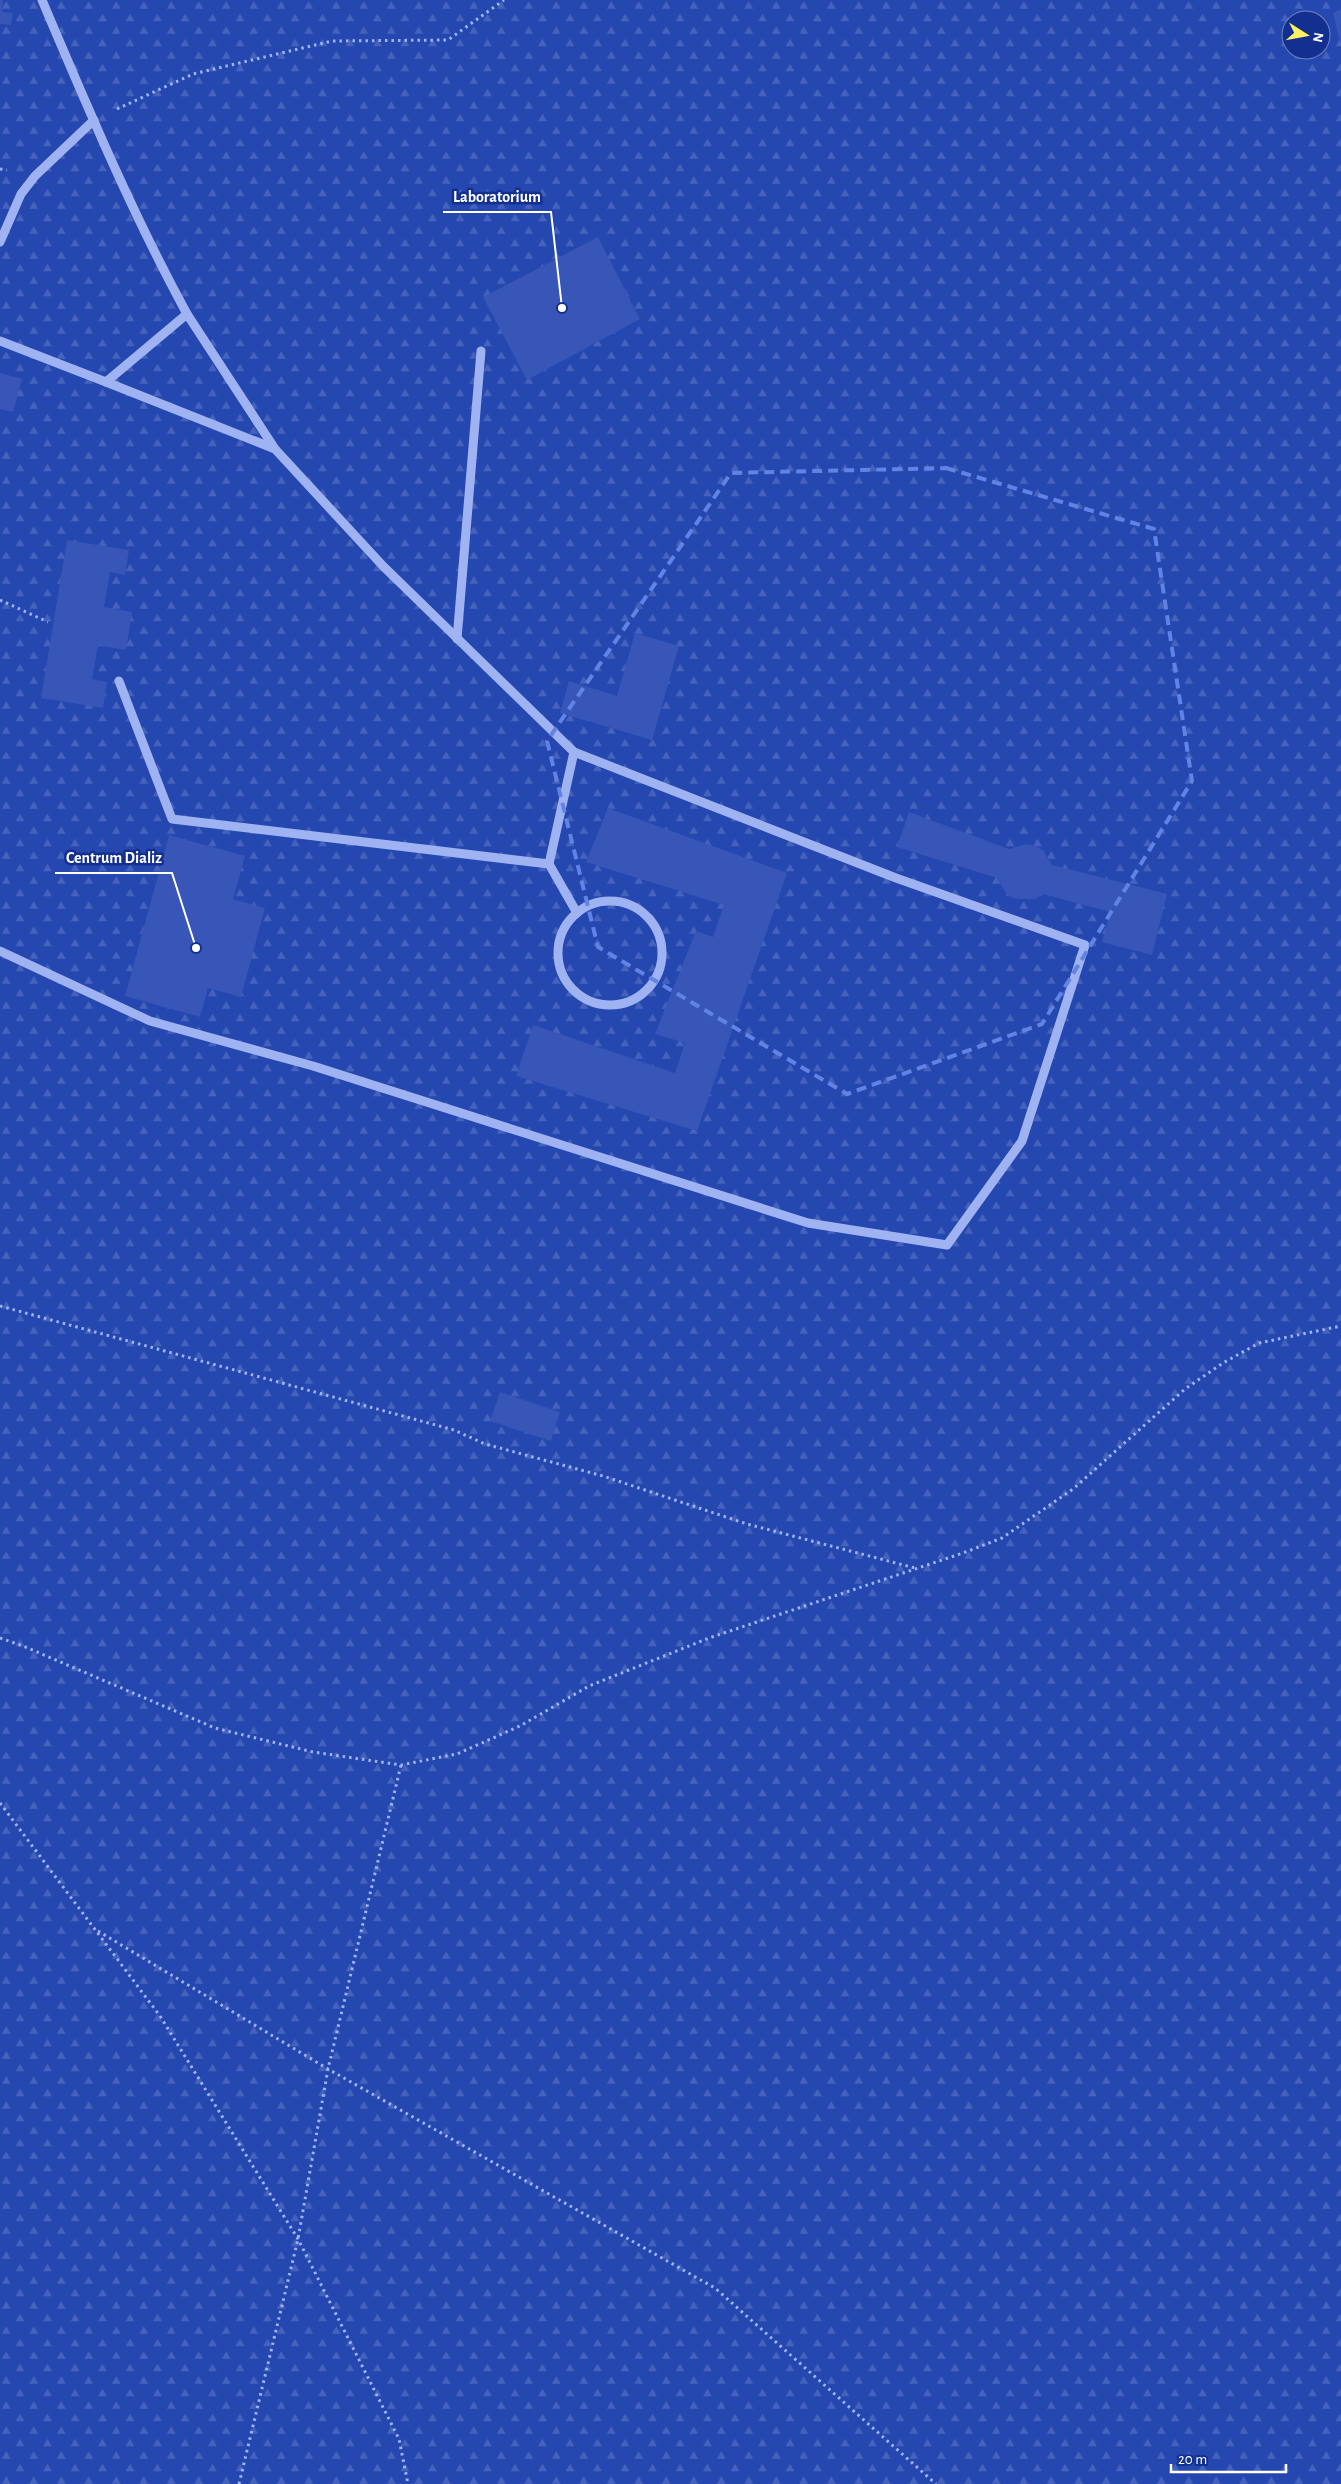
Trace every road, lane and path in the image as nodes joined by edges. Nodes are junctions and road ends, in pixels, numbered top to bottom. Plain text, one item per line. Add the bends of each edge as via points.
1 (42, 0) edge
2 (504, 0) edge
3 (94, 120) junction
4 (0, 242) edge
5 (188, 314) junction
6 (0, 341) edge
7 (481, 351) dead end
8 (106, 382) junction
9 (276, 449) junction
10 (0, 594) edge
11 (1, 600) edge
12 (48, 622) dead end
13 (457, 639) junction
14 (119, 681) dead end
15 (574, 752) junction
16 (549, 864) junction
17 (577, 912) junction
18 (0, 951) edge
19 (0, 1306) edge
20 (1341, 1326) edge
21 (916, 1568) junction
22 (0, 1638) edge
23 (401, 1765) junction
24 (0, 1803) edge
25 (98, 1931) junction
26 (328, 2069) junction
27 (298, 2239) junction
28 (239, 2484) edge
29 (408, 2484) edge
30 (936, 2484) edge

1 - 3 lane
2 - 3 path via 448,40 332,41 193,74
3 - 4 lane via 35,176 21,194
3 - 5 lane
5 - 8 lane
5 - 9 lane
6 - 8 lane
7 - 13 lane
8 - 9 lane
9 - 13 lane via 383,566
10 - 11 path
11 - 12 path
13 - 15 lane
14 - 16 lane via 172,819
15 - 16 lane
15 - 18 lane via 896,878 1086,945 1022,1141 947,1245 808,1223 314,1066 150,1021
16 - 17 lane
17 - 17 lane via 592,904 608,901 625,903 640,910 652,922 660,937 662,954 659,970 651,985 638,997 622,1004 605,1005 588,1001 574,991 558,960 559,942
19 - 21 path via 454,1430 485,1444 603,1476 747,1524
20 - 21 path via 1259,1344 1224,1363 1185,1389 1073,1489 1002,1538
21 - 23 path via 708,1638 590,1686 520,1726 457,1754
22 - 23 path via 216,1728 314,1752
23 - 26 path
24 - 25 path
25 - 26 path
25 - 27 path via 160,2016
26 - 27 path
26 - 30 path via 714,2288
27 - 28 path
27 - 29 path via 399,2439

